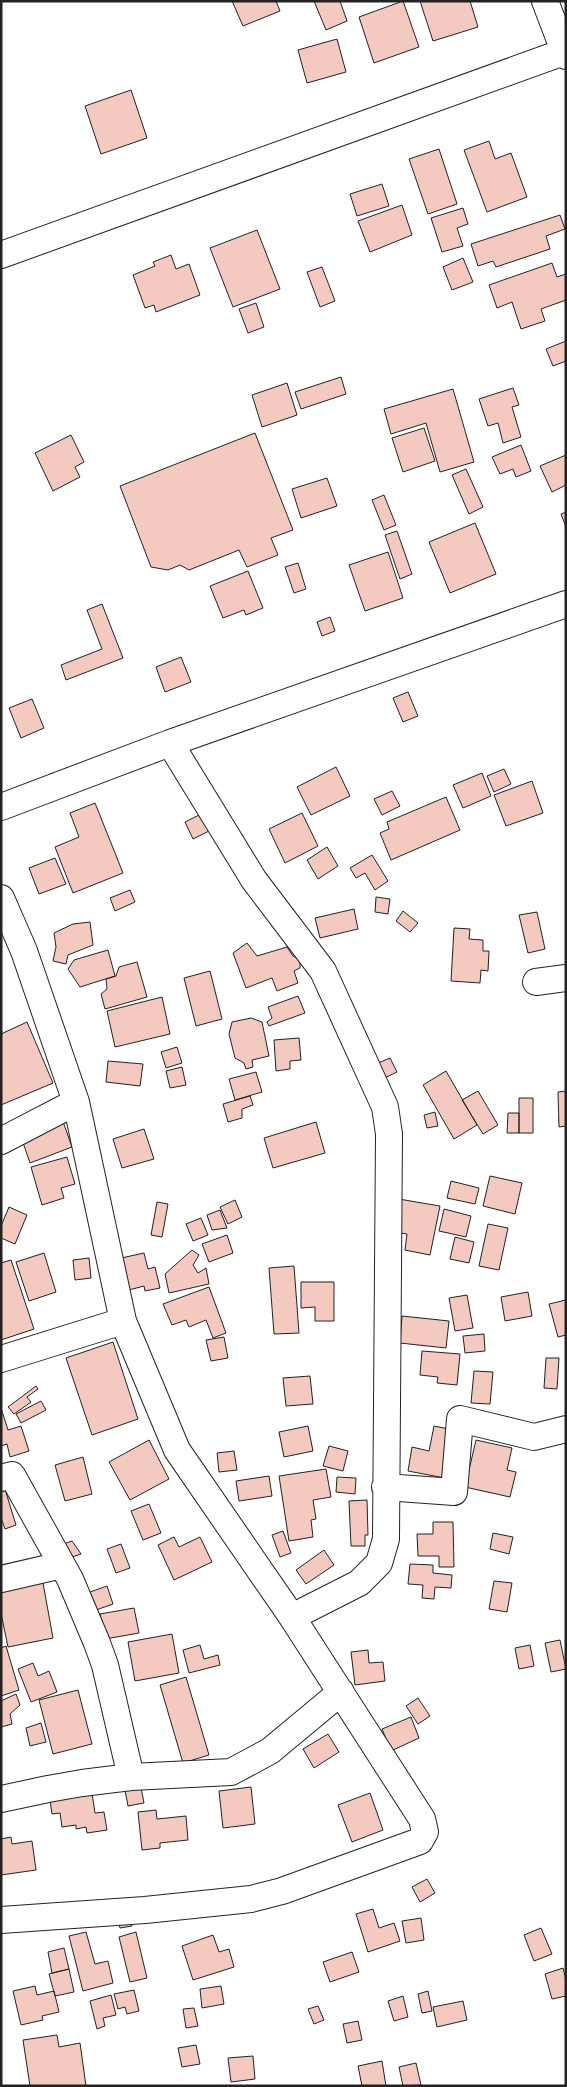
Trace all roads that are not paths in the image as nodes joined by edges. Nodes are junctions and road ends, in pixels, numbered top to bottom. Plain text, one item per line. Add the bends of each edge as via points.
1 (544, 1) edge
2 (565, 54) edge
3 (1, 255) edge
4 (566, 604) edge
5 (170, 743) junction
6 (1, 807) edge
7 (1, 898) edge
8 (566, 978) edge
9 (536, 982) dead end
10 (76, 1102) junction
11 (1, 1141) edge
12 (122, 1321) junction
13 (1, 1359) edge
14 (566, 1429) edge
15 (1, 1478) edge
16 (385, 1487) junction
17 (62, 1565) junction
18 (1, 1579) edge
19 (292, 1617) junction
20 (340, 1692) junction
21 (131, 1777) junction
22 (1, 1800) edge
23 (1, 1920) edge

1 - 2 street
2 - 3 street
4 - 5 street
5 - 6 street
5 - 16 street via 254,880 323,971 385,1107 389,1134
7 - 10 street via 24,951
8 - 9 street
10 - 11 street
10 - 12 street
12 - 13 street
12 - 19 street via 177,1450
14 - 16 street via 534,1437 460,1419 454,1492
15 - 17 street via 12,1475
16 - 19 street via 386,1539 379,1563 359,1583
17 - 18 street
17 - 21 street via 97,1643
19 - 20 street
20 - 21 street via 270,1751 231,1772
20 - 23 street via 422,1819 425,1832 420,1841 251,1900
21 - 22 street via 48,1788

